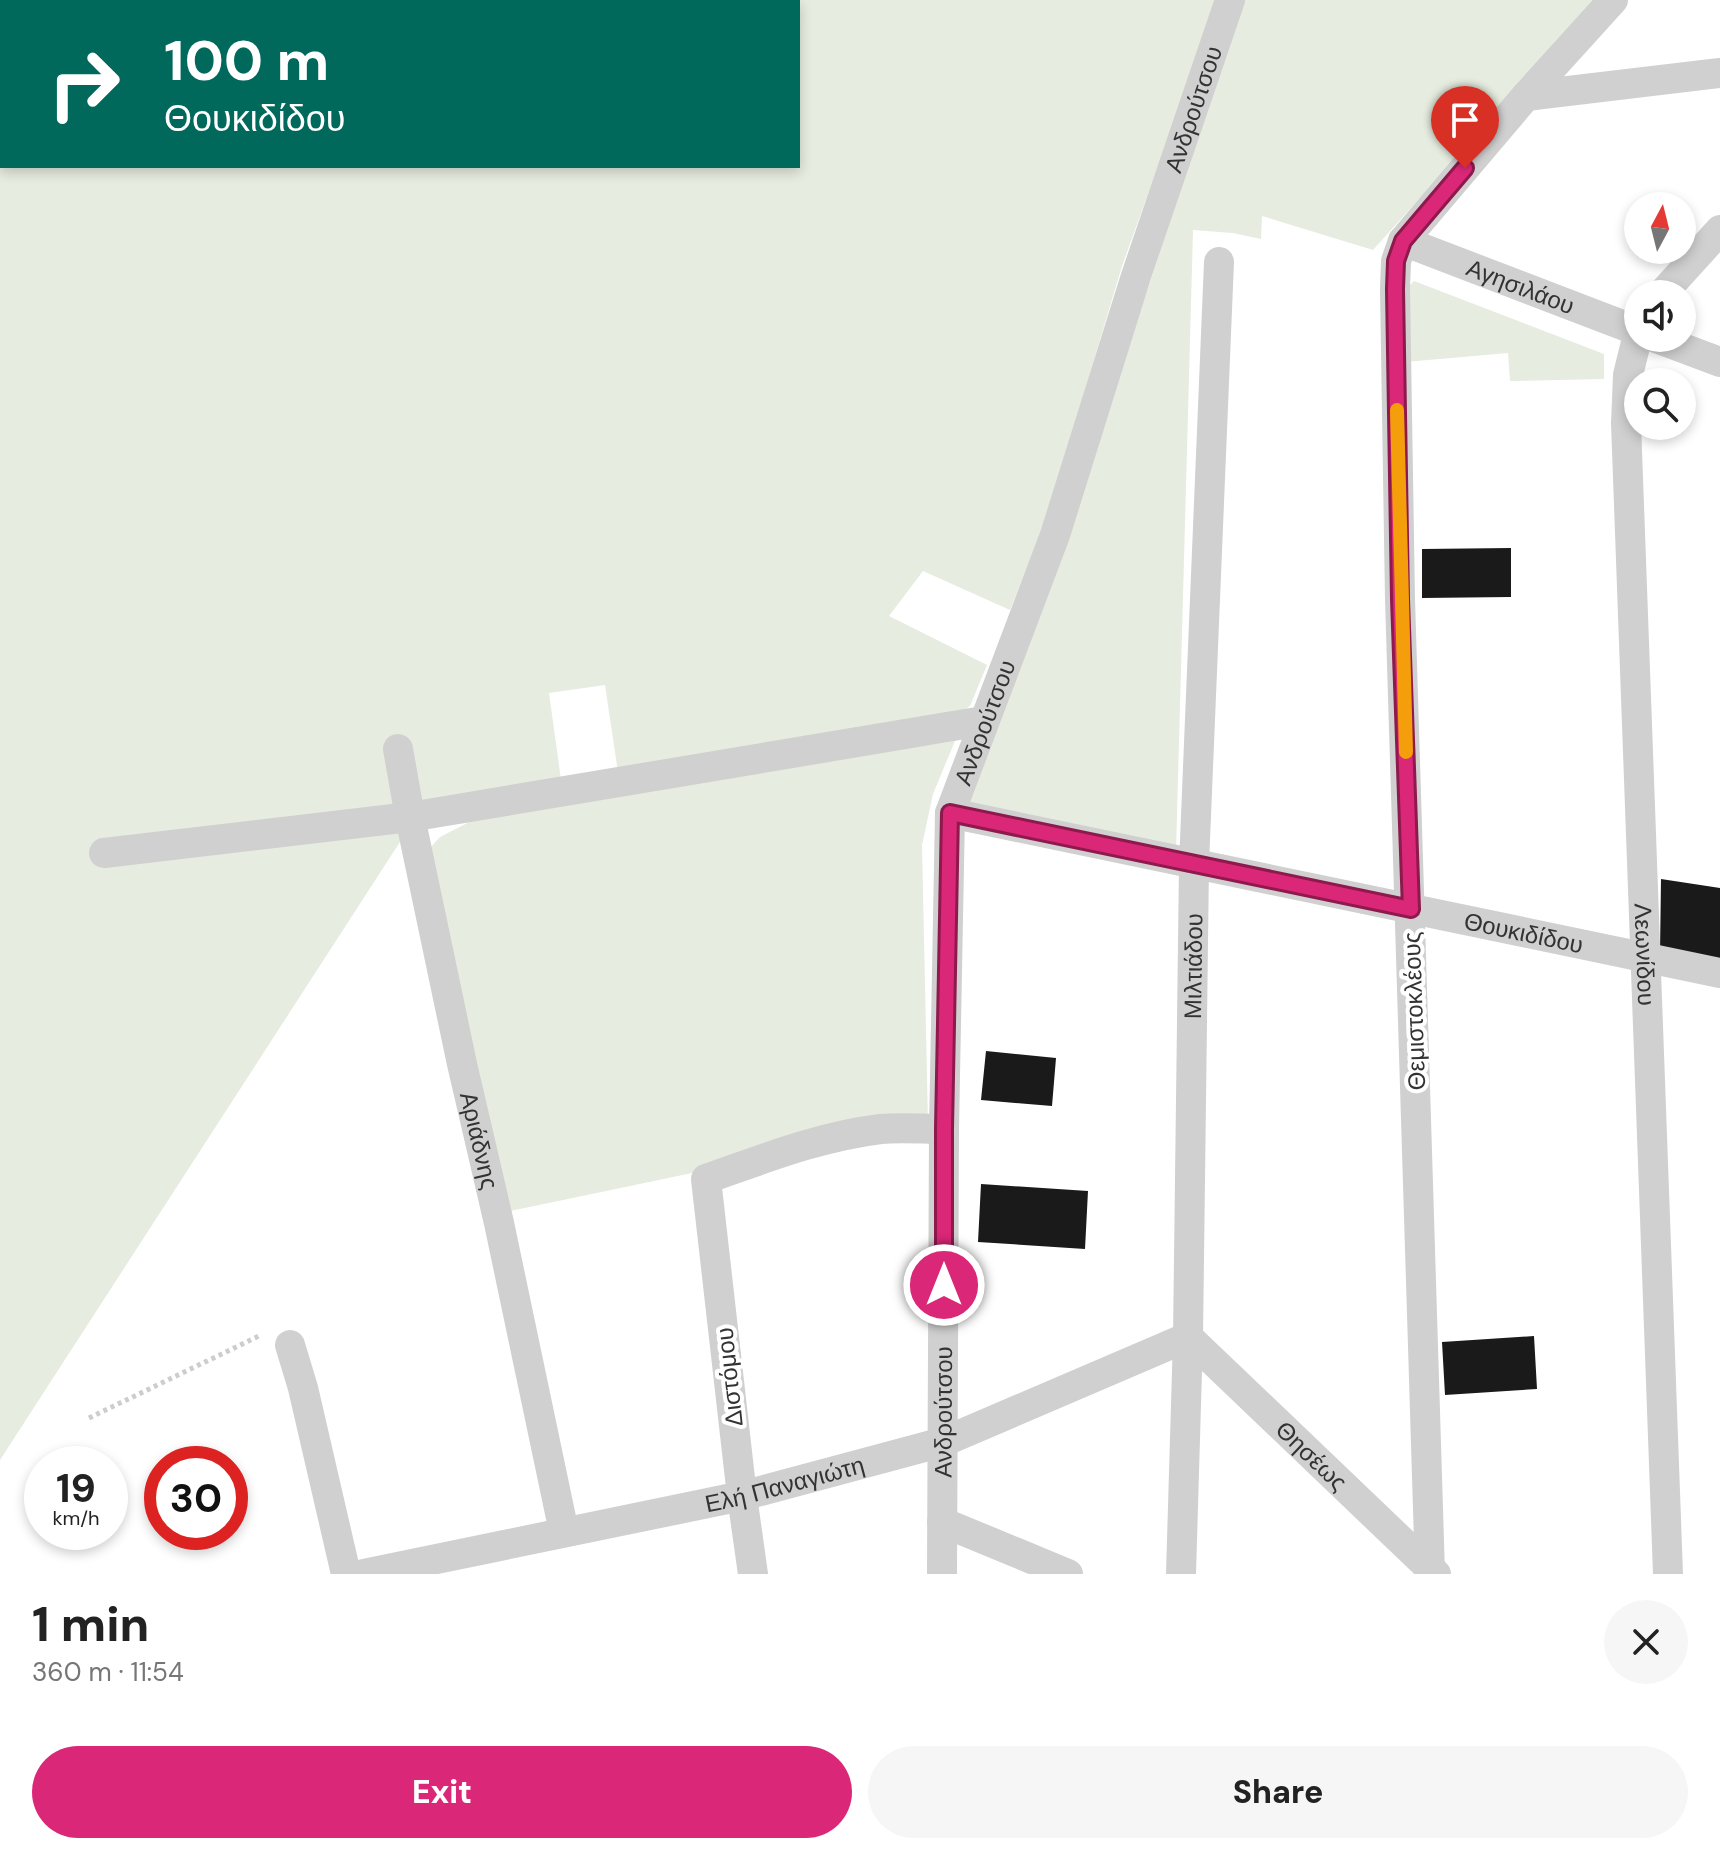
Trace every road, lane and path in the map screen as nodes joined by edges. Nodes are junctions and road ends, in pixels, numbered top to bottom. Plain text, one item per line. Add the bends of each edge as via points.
1 (1230, 0) edge
2 (1613, 0) edge
3 (1720, 73) edge
4 (1526, 96) junction
5 (1720, 230) edge
6 (1403, 241) junction
7 (1219, 262) dead end
8 (1675, 280) edge
9 (1624, 327) edge
10 (1633, 352) edge
11 (1693, 352) edge
12 (1720, 362) edge
13 (983, 721) junction
14 (398, 749) dead end
15 (950, 813) junction
16 (410, 817) junction
17 (104, 853) dead end
18 (1194, 864) junction
19 (1411, 909) junction
20 (1645, 958) junction
21 (1720, 973) edge
22 (944, 1129) junction
23 (1188, 1337) junction
24 (290, 1345) joint
25 (89, 1418) dead end
26 (943, 1442) junction
27 (742, 1496) junction
28 (942, 1522) junction
29 (564, 1532) junction
30 (1432, 1572) edge
31 (346, 1574) edge
32 (364, 1574) edge
33 (753, 1574) edge
34 (942, 1574) edge
35 (1068, 1574) edge
36 (1181, 1574) edge
37 (1668, 1574) edge

1 - 13 street, Ανδρούτσου via 1055,535
2 - 4 street, Θεμιστοκλέους
3 - 4 street
4 - 6 street, Θεμιστοκλέους
5 - 8 street
6 - 9 street, Αγησιλάου
6 - 19 street, Θεμιστοκλέους via 1395,289
7 - 18 street, Μιλτιάδου
10 - 20 street, Λεωνίδου via 1626,423
11 - 12 street
13 - 15 street, Ανδρούτσου
13 - 16 street
14 - 16 street, Αριάδνης
15 - 18 street, Θουκιδίδου
15 - 22 street, Ανδρούτσου
16 - 17 street
16 - 29 street, Αριάδνης
18 - 19 street, Θουκιδίδου
18 - 23 street, Μιλτιάδου
19 - 20 street, Θουκιδίδου
19 - 30 street, Θεμιστοκλέους
20 - 21 street, Θουκιδίδου
20 - 37 street, Λεωνίδου
22 - 26 street, Ανδρούτσου
22 - 27 street, Διστόμου via 897,1128 823,1139 706,1179
23 - 26 street, Ελή Παναγιώτη
23 - 30 street, Θησέως
23 - 36 street, Μιλτιάδου
24 - 25 path via 282,1336 262,1335
24 - 31 street
26 - 27 street, Ελή Παναγιώτη
26 - 28 street, Ανδρούτσου
27 - 29 street, Ελή Παναγιώτη
27 - 33 street, Διστόμου
28 - 34 street, Ανδρούτσου
28 - 35 street
29 - 32 street, Ελή Παναγιώτη

